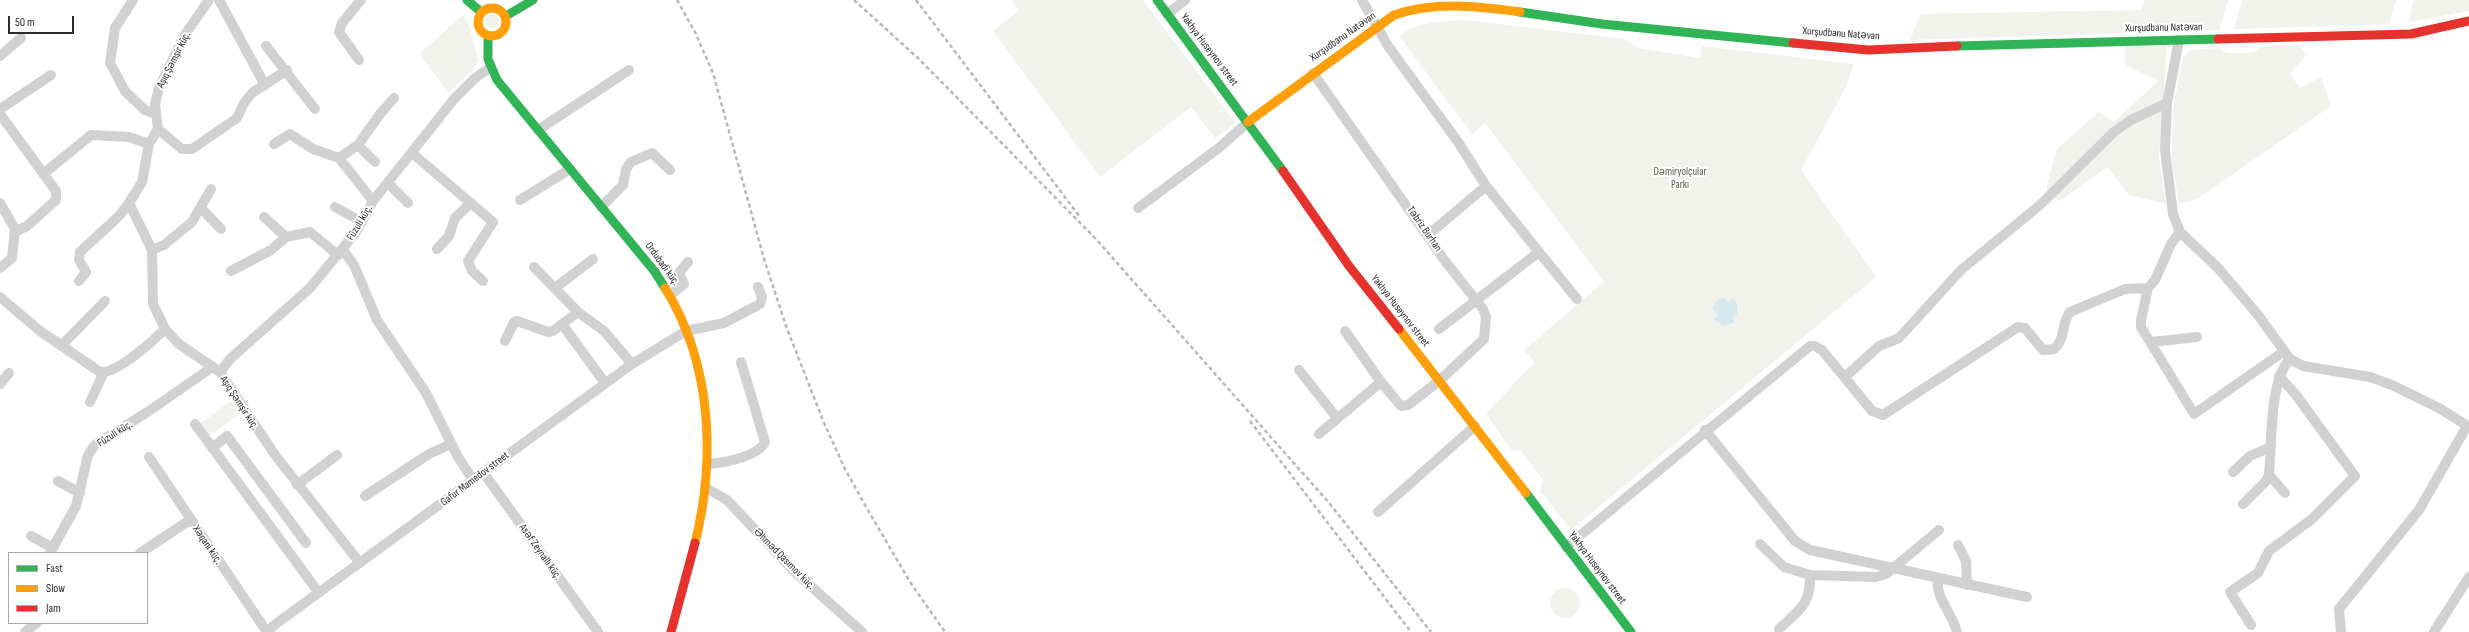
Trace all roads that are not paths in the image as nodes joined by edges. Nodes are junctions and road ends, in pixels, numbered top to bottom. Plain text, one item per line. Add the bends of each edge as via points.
1 (133, 0) edge
2 (209, 0) edge
3 (219, 0) edge
4 (361, 0) edge
5 (468, 0) edge
6 (533, 0) edge
7 (1157, 0) edge
8 (1185, 0) edge
9 (1362, 0) edge
10 (1431, 3) edge
11 (1509, 5) edge
12 (481, 12) junction
13 (1167, 14) junction
14 (506, 16) junction
15 (2469, 21) edge
16 (1378, 26) junction
17 (488, 36) junction
18 (21, 38) dead end
19 (2179, 40) junction
20 (266, 46) dead end
21 (0, 56) edge
22 (359, 60) dead end
23 (491, 67) junction
24 (287, 70) junction
25 (629, 70) dead end
26 (1313, 73) junction
27 (51, 75) dead end
28 (265, 85) junction
29 (394, 98) dead end
30 (2167, 103) junction
31 (0, 109) edge
32 (315, 109) dead end
33 (0, 114) edge
34 (156, 114) junction
35 (1248, 122) junction
36 (158, 129) junction
37 (538, 130) junction
38 (149, 144) junction
39 (274, 144) dead end
40 (358, 145) junction
41 (412, 153) junction
42 (339, 158) junction
43 (375, 162) dead end
44 (570, 169) junction
45 (670, 170) dead end
46 (43, 174) junction
47 (388, 183) junction
48 (1486, 186) junction
49 (211, 189) dead end
50 (520, 200) dead end
51 (373, 201) junction
52 (0, 203) edge
53 (129, 203) junction
54 (408, 203) dead end
55 (471, 203) junction
56 (335, 207) dead end
57 (601, 207) junction
58 (201, 208) junction
59 (1138, 208) dead end
60 (264, 217) dead end
61 (362, 222) junction
62 (221, 229) dead end
63 (15, 232) junction
64 (2180, 232) junction
65 (1428, 235) junction
66 (286, 237) junction
67 (437, 249) dead end
68 (152, 250) junction
69 (341, 252) junction
70 (1539, 252) junction
71 (593, 259) dead end
72 (688, 262) dead end
73 (534, 267) dead end
74 (0, 268) edge
75 (231, 271) dead end
76 (79, 281) dead end
77 (483, 281) dead end
78 (758, 287) dead end
79 (555, 288) junction
80 (2148, 288) junction
81 (670, 295) junction
82 (0, 297) edge
83 (1577, 299) dead end
84 (1476, 300) junction
85 (105, 301) dead end
86 (578, 312) junction
87 (562, 324) junction
88 (1439, 329) dead end
89 (165, 330) junction
90 (686, 331) junction
91 (1345, 331) dead end
92 (2196, 337) dead end
93 (505, 341) dead end
94 (2152, 342) junction
95 (61, 346) junction
96 (2287, 355) junction
97 (742, 362) dead end
98 (632, 364) junction
99 (215, 370) junction
100 (1299, 370) dead end
101 (104, 372) junction
102 (9, 373) dead end
103 (2279, 376) junction
104 (1845, 377) junction
105 (1439, 381) junction
106 (1381, 382) junction
107 (605, 383) junction
108 (0, 384) edge
109 (90, 402) dead end
110 (1337, 418) junction
111 (195, 424) dead end
112 (1475, 426) junction
113 (2468, 427) edge
114 (1705, 430) junction
115 (1319, 434) dead end
116 (451, 444) junction
117 (2272, 447) junction
118 (212, 448) junction
119 (337, 455) dead end
120 (149, 457) dead end
121 (708, 464) junction
122 (484, 472) junction
123 (2233, 472) dead end
124 (2269, 475) junction
125 (473, 480) junction
126 (58, 481) dead end
127 (297, 485) junction
128 (706, 488) junction
129 (80, 493) junction
130 (2285, 493) dead end
131 (365, 496) dead end
132 (2243, 504) dead end
133 (1378, 512) dead end
134 (190, 520) junction
135 (1938, 530) dead end
136 (31, 536) dead end
137 (306, 543) dead end
138 (1760, 544) dead end
139 (1958, 545) dead end
140 (1566, 547) junction
141 (52, 551) edge
142 (142, 552) edge
143 (360, 563) junction
144 (1892, 569) junction
145 (1810, 575) junction
146 (2469, 577) edge
147 (1938, 579) junction
148 (1967, 585) junction
149 (319, 593) junction
150 (2027, 597) dead end
151 (674, 618) junction
152 (36, 624) edge
153 (2251, 625) dead end
154 (1780, 629) dead end
155 (24, 632) edge
156 (267, 632) edge
157 (598, 632) edge
158 (666, 632) edge
159 (671, 632) edge
160 (862, 632) edge
161 (1631, 632) edge
162 (1957, 632) edge
163 (2341, 632) edge
164 (2434, 632) edge

1 - 34 street via 115,28 110,63 125,91 145,110
2 - 34 street, Aşıq Şəmşir küç. via 184,36 158,88
3 - 28 street
4 - 22 street via 339,29 340,36
5 - 12 main road
6 - 14 main road
7 - 13 main road, Yakhya Huseynov street
8 - 13 street
9 - 16 street
10 - 11 main road, Xurşudbanu Natəvan
10 - 16 main road, Xurşudbanu Natəvan via 1394,15
11 - 19 main road, Xurşudbanu Natəvan via 1602,24 1868,50
12 - 14 main road via 495,7
12 - 17 main road via 479,26
13 - 35 main road, Yakhya Huseynov street
14 - 17 main road via 506,27 503,31
15 - 19 main road, Xurşudbanu Natəvan via 2411,34
16 - 26 main road, Xurşudbanu Natəvan
16 - 48 street via 1388,46 1458,142
17 - 23 main road
18 - 21 street
19 - 30 street
20 - 24 street
23 - 37 main road, Ordubadi küç. via 506,92
23 - 41 street, Füzuli küç. via 474,79 454,99
24 - 28 street
24 - 32 street
25 - 37 street
26 - 35 main road, Xurşudbanu Natəvan
26 - 65 street, Təbriz Burhan
27 - 31 street
28 - 36 street via 248,98 237,118 192,149 182,148
29 - 40 street
30 - 64 street via 2166,162 2173,214
30 - 104 street via 2131,120 2115,131 2040,205 1961,270 1899,338 1879,346
33 - 46 street
34 - 36 street, Aşıq Şəmşir küç.
35 - 59 street via 1220,147
35 - 105 main road, Yakhya Huseynov street via 1349,266
36 - 38 street
37 - 44 main road, Ordubadi küç.
38 - 46 street via 129,137 91,135
38 - 53 street via 142,182
39 - 42 street via 290,134 313,149
40 - 42 street
40 - 43 street
41 - 47 street, Füzuli küç.
41 - 55 street
42 - 51 street
44 - 50 street
44 - 57 main road, Ordubadi küç.
45 - 57 street via 652,153 636,159 626,169 623,185
46 - 63 street via 56,191 56,200 26,226
47 - 51 street, Füzuli küç.
47 - 54 street
48 - 65 street
48 - 70 street
49 - 58 street
51 - 61 street, Füzuli küç.
52 - 63 street
53 - 68 street, Aşıq Şəmşir küç.
53 - 76 street via 80,252 79,260 86,272
55 - 67 street via 455,218 449,236
55 - 77 street via 493,222 468,261 472,271
56 - 61 street
57 - 81 main road, Ordubadi küç. via 645,259
58 - 62 street
58 - 68 street via 187,226 164,245
60 - 66 street
61 - 69 street, Füzuli küç.
63 - 74 street via 12,258
64 - 80 street via 2171,244 2155,280
64 - 96 street via 2218,268
65 - 84 street, Təbriz Burhan
66 - 69 street via 313,233
66 - 75 street via 271,250
68 - 89 street, Aşıq Şəmşir küç. via 153,304
69 - 99 street, Füzuli küç. via 304,295
69 - 116 street via 354,265 377,320 426,392
70 - 83 street
70 - 84 street
71 - 79 street
72 - 81 street via 679,273 683,287
73 - 79 street
78 - 90 street, Gafur Mamedov street via 762,298 760,304 724,323
79 - 86 street
80 - 94 street via 2140,323
80 - 104 street via 2125,289 2070,312 2066,317 2061,340 2054,349 2043,350 2025,328 2018,327 1883,415 1872,411
81 - 90 main road, Ordubadi küç.
82 - 95 street
84 - 88 street
84 - 105 street, Təbriz Burhan via 1486,317 1484,339
85 - 95 street
86 - 87 street
86 - 98 street via 604,331
87 - 93 street via 548,332 517,321 514,322
87 - 107 street
89 - 99 street, Aşıq Şəmşir küç. via 179,344
89 - 101 street via 146,347
90 - 98 street, Gafur Mamedov street
90 - 121 main road, Ordubadi küç. via 703,399
91 - 106 street
92 - 94 street
94 - 96 street via 2194,414
95 - 101 street via 96,371
96 - 103 street
96 - 113 street via 2303,366 2370,377 2392,385 2439,408
97 - 121 street via 765,442 734,461
98 - 107 street, Gafur Mamedov street
99 - 127 street, Aşıq Şəmşir küç.
99 - 129 street, Füzuli küç. via 95,445 88,456
100 - 110 street
101 - 109 street
102 - 108 street
103 - 117 street
103 - 153 street via 2296,395 2355,476 2312,519 2269,551 2258,573 2230,592
104 - 114 street via 1822,350 1810,346
105 - 106 street, Təbriz Burhan via 1405,407 1401,406
105 - 112 main road, Yakhya Huseynov street
106 - 110 street
107 - 122 street, Gafur Mamedov street
110 - 115 street
111 - 118 street
112 - 133 street
112 - 140 main road, Yakhya Huseynov street
113 - 163 street via 2419,510 2339,609
114 - 140 street
114 - 144 street via 1802,547
116 - 125 street
116 - 131 street via 429,454
117 - 123 street via 2250,456
117 - 124 street
118 - 137 street via 228,436
118 - 149 street
119 - 127 street
120 - 134 street, Xəqani küç.
121 - 128 main road, Ordubadi küç.
122 - 125 street, Gafur Mamedov street
122 - 157 street, Asəf Zeynallı küç.
124 - 130 street
124 - 132 street via 2266,482
125 - 143 street, Gafur Mamedov street
126 - 129 street
127 - 143 street, Aşıq Şəmşir küç.
128 - 151 main road, Ordubadi küç.
128 - 160 street, Əhməd Qasımov küç. via 727,500 794,571
129 - 141 street, Füzuli küç. via 69,521
134 - 142 street
134 - 156 street, Xəqani küç.
135 - 144 street
136 - 141 street
138 - 145 street via 1784,567
139 - 148 street via 1966,560
140 - 161 main road, Yakhya Huseynov street
143 - 149 street, Gafur Mamedov street
144 - 145 street via 1876,577
144 - 147 street
145 - 154 street via 1810,591 1805,604
146 - 164 street
147 - 148 street
147 - 162 street via 1938,593 1947,606
148 - 150 street
149 - 156 street, Gafur Mamedov street
151 - 158 main road
151 - 159 main road
152 - 155 street

